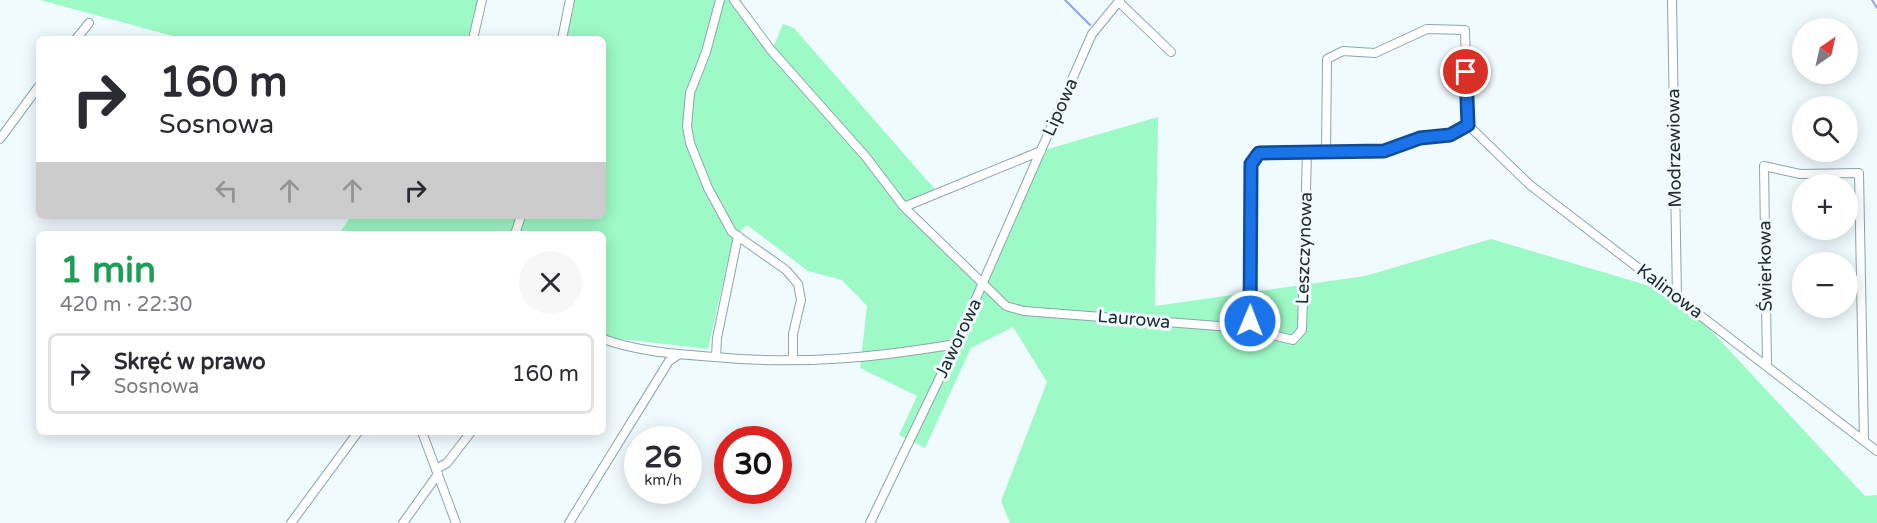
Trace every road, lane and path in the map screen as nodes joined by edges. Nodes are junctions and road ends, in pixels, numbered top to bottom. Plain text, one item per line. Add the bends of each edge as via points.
1 (482, 0) edge
2 (570, 0) edge
3 (720, 0) edge
4 (734, 0) edge
5 (1672, 0) edge
6 (1119, 1) edge
7 (89, 23) dead end
8 (78, 36) edge
9 (474, 36) edge
10 (563, 36) edge
11 (1170, 51) dead end
12 (36, 90) edge
13 (1468, 125) junction
14 (0, 139) edge
15 (1041, 151) junction
16 (1326, 152) junction
17 (1307, 153) junction
18 (904, 207) junction
19 (738, 236) junction
20 (983, 286) junction
21 (1677, 297) junction
22 (1244, 328) junction
23 (606, 340) edge
24 (1293, 340) joint
25 (956, 344) junction
26 (679, 355) junction
27 (716, 357) junction
28 (793, 360) junction
29 (1767, 366) junction
30 (356, 435) edge
31 (423, 435) edge
32 (469, 435) edge
33 (1864, 441) junction
34 (1877, 452) edge
35 (437, 472) junction
36 (291, 523) edge
37 (403, 523) edge
38 (456, 523) edge
39 (569, 523) edge
40 (870, 523) edge

1 - 9 street
2 - 10 street
3 - 19 street via 690,93 687,126 708,188
4 - 18 street, Laurowa via 771,50 866,157
5 - 21 street, Modrzewiowa
6 - 11 street
6 - 15 street, Lipowa via 1092,34
7 - 8 street
12 - 14 street
13 - 16 street via 1450,135 1420,138 1384,151
13 - 16 street via 1465,30 1427,29 1375,53 1343,51 1327,59
13 - 21 street, Kalinowa via 1530,185
15 - 18 street, Lipowa
15 - 20 street, Jaworowa
16 - 17 street
17 - 22 street via 1259,153 1251,164 1250,321
17 - 24 street, Leszczynowa via 1302,330
18 - 20 street, Laurowa
19 - 27 street
19 - 28 street via 786,270 798,284 801,300 793,334
20 - 22 street, Laurowa via 1006,306 1024,311
20 - 25 street, Jaworowa
21 - 29 street, Kalinowa
22 - 24 street, Laurowa
23 - 26 street via 633,350
25 - 28 street via 862,358
25 - 40 street, Jaworowa
26 - 27 street
26 - 39 street via 669,361
27 - 28 street
29 - 33 street, Kalinowa
29 - 33 street, Świerkowa via 1764,166 1800,174 1859,173
30 - 36 street
31 - 35 street
32 - 35 street
33 - 34 street, Kalinowa
35 - 37 street
35 - 38 street

